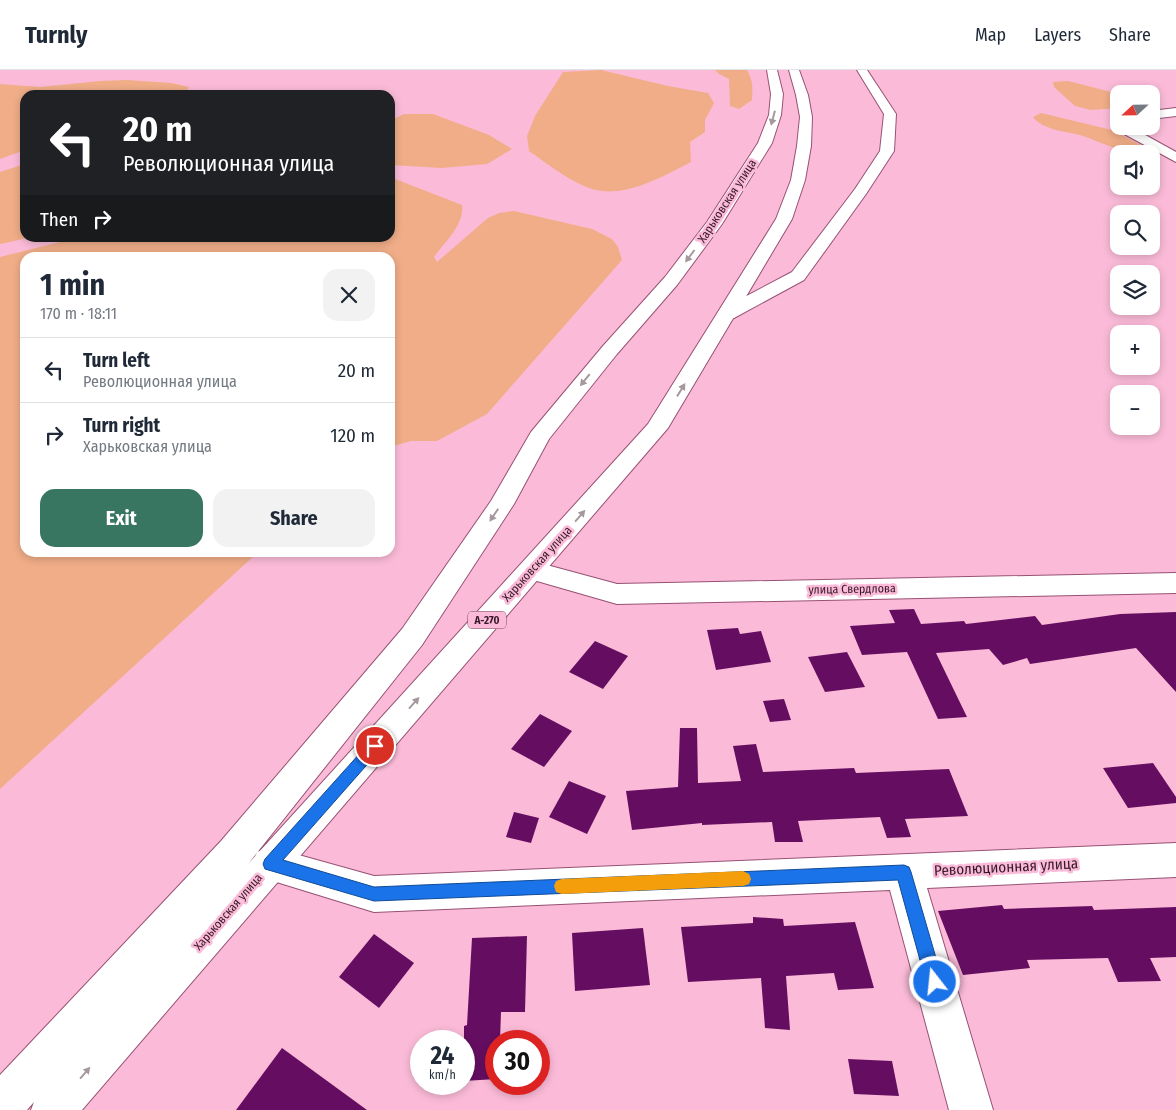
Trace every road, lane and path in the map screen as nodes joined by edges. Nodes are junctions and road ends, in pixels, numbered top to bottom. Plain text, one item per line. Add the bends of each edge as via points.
1 (772, 70) edge
2 (794, 70) edge
3 (862, 70) edge
4 (1176, 112) edge
5 (1160, 114) edge
6 (1138, 135) edge
7 (1176, 158) edge
8 (727, 314) junction
9 (532, 570) junction
10 (1176, 583) edge
11 (1176, 860) edge
12 (270, 864) junction
13 (904, 872) junction
14 (0, 1107) edge
15 (53, 1110) edge
16 (971, 1110) edge

1 -> 14 main road, Харьковская улица via 777,94 775,115 765,143 714,224 539,437 502,504 412,637 234,852
2 - 8 main road, Харьковская улица / А-270 via 806,117 798,180 784,219
3 - 8 main road via 890,114 887,151 798,276
4 - 5 main road
6 - 7 main road
9 -> 8 main road, Харьковская улица / А-270 via 657,428
9 - 10 main road, улица Свердлова via 616,594
12 -> 9 main road, Харьковская улица / А-270
11 - 13 main road, Революционная улица
12 - 13 main road, Революционная улица via 374,894
15 -> 12 main road, Харьковская улица / А-270
13 - 16 main road

